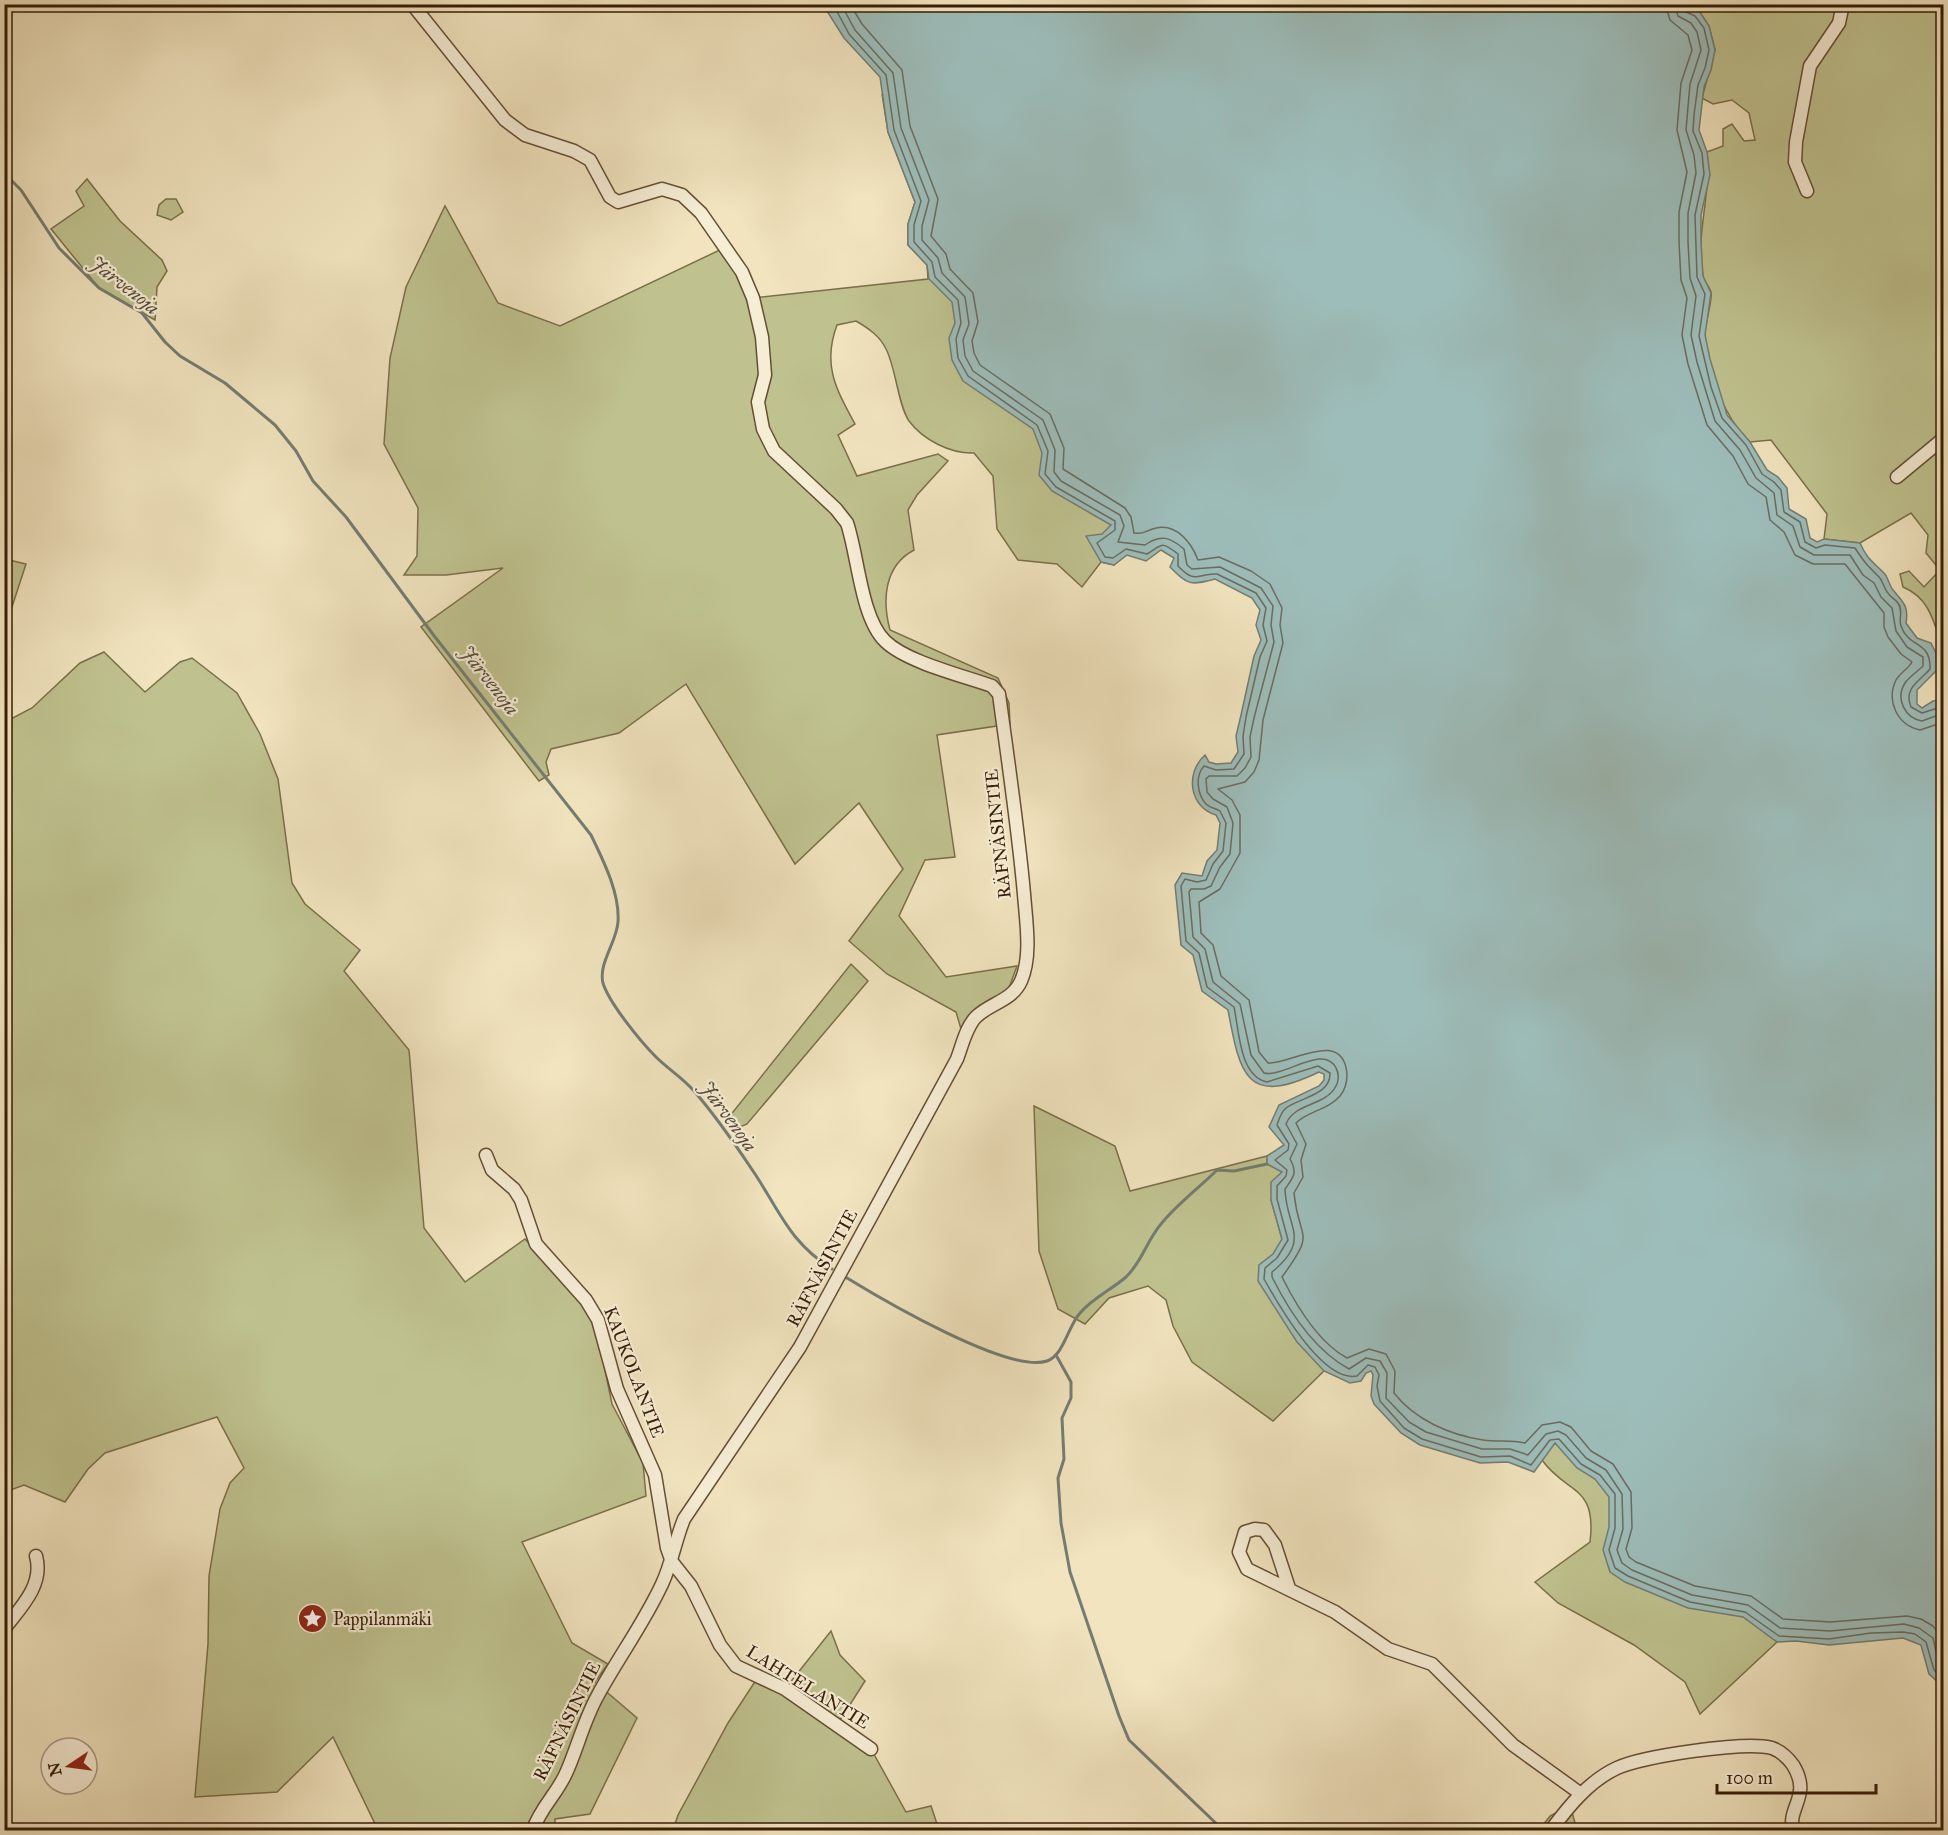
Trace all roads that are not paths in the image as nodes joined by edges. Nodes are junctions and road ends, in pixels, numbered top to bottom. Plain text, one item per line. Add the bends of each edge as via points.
1 (412, 4) edge
2 (1843, 4) edge
3 (1807, 191) dead end
4 (1944, 438) edge
5 (1897, 477) dead end
6 (486, 1155) dead end
7 (36, 1556) dead end
8 (672, 1562) junction
9 (1289, 1588) junction
10 (4, 1629) edge
11 (871, 1749) dead end
12 (1581, 1794) junction
13 (533, 1830) edge
14 (1551, 1830) edge
15 (1793, 1830) edge

1 - 8 street, RÄFNÄSINTIE via 505,120 525,135 590,160 610,197 618,202 662,189 682,195 701,213 742,272 753,298 765,375 758,402 763,429 774,451 847,523 874,624 885,641 903,653 992,686 999,694 1025,913 1025,965 1021,981 1010,996 974,1019 957,1059 800,1347 684,1520
2 - 3 street via 1839,23 1810,66 1795,162
4 - 5 street
6 - 8 street, KAUKOLANTIE via 492,1170 521,1200 536,1244 586,1300 598,1320 617,1389 655,1475 663,1532
7 - 10 street via 39,1567 31,1594
8 - 11 street, LAHTELANTIE via 691,1586 706,1620 736,1666 784,1689
8 - 13 street, RÄFNÄSINTIE via 597,1697 567,1773 537,1817
9 - 9 street via 1247,1569 1239,1551 1245,1532 1264,1530 1275,1545
9 - 12 street via 1335,1612 1388,1648 1432,1664 1513,1745
12 - 14 street
12 - 15 street via 1617,1768 1641,1760 1676,1753 1771,1748 1793,1764 1799,1778 1801,1791 1791,1821

